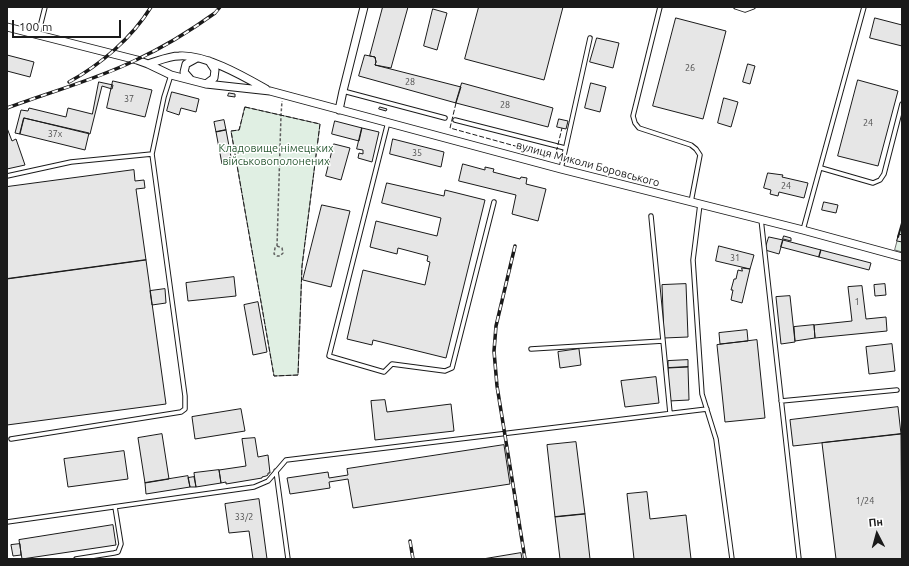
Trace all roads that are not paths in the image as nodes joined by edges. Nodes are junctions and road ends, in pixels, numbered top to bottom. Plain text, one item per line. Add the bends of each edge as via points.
1 (46, 7) edge
2 (364, 7) edge
3 (660, 7) edge
4 (736, 7) edge
5 (753, 7) edge
6 (864, 7) edge
7 (7, 26) edge
8 (38, 35) junction
9 (590, 38) dead end
10 (197, 58) junction
11 (209, 60) junction
12 (148, 64) junction
13 (170, 75) junction
14 (191, 80) junction
15 (206, 84) junction
16 (270, 91) junction
17 (343, 91) junction
18 (902, 104) edge
19 (339, 110) junction
20 (445, 118) dead end
21 (454, 120) dead end
22 (388, 122) junction
23 (565, 148) junction
24 (152, 154) junction
25 (821, 168) junction
26 (561, 169) junction
27 (7, 176) edge
28 (494, 202) dead end
29 (692, 202) junction
30 (700, 204) junction
31 (651, 216) dead end
32 (761, 219) junction
33 (804, 230) junction
34 (902, 257) edge
35 (902, 261) edge
36 (663, 341) junction
37 (531, 349) dead end
38 (897, 390) dead end
39 (780, 401) junction
40 (707, 409) junction
41 (670, 413) junction
42 (12, 439) dead end
43 (276, 471) junction
44 (115, 507) junction
45 (7, 522) edge
46 (76, 559) edge
47 (288, 559) edge
48 (732, 559) edge
49 (799, 559) edge

1 - 8 lane
2 - 17 street
3 - 29 lane via 632,116 639,128 691,145 696,149 700,155
4 - 5 lane via 745,10
6 - 25 lane
7 - 8 street, вулиця Миколи Боровського
8 - 12 street, вулиця Миколи Боровського
9 - 23 lane
10 - 11 street, вулиця Миколи Боровського
10 - 12 street, вулиця Миколи Боровського via 178,56
10 - 14 street via 186,64 184,72
11 - 15 street via 215,70 214,78
11 - 16 street, вулиця Миколи Боровського
12 - 13 street, вулиця Миколи Боровського
13 - 14 street, вулиця Миколи Боровського
13 - 24 lane
14 - 15 street, вулиця Миколи Боровського
15 - 16 street, вулиця Миколи Боровського
16 - 19 street, вулиця Миколи Боровського
17 - 19 street
17 - 20 lane
18 - 25 lane via 884,174 880,180 873,183
19 - 22 street, вулиця Миколи Боровського
21 - 23 lane
22 - 26 street, вулиця Миколи Боровського
22 - 28 lane via 329,356 384,372 392,364 445,371 452,368
23 - 26 lane
24 - 27 lane via 71,162
24 - 42 lane via 186,396 185,409 181,412
25 - 33 lane
26 - 29 street, вулиця Миколи Боровського
29 - 30 street, вулиця Миколи Боровського
30 - 32 street, вулиця Миколи Боровського
30 - 40 lane via 693,260 702,394
31 - 36 lane
32 - 33 street, вулиця Миколи Боровського
32 - 39 lane
33 - 34 street, вулиця Миколи Боровського
34 - 35 lane
36 - 37 lane
36 - 41 lane
38 - 39 lane
39 - 49 lane
40 - 41 lane
40 - 48 lane via 716,439
41 - 43 lane via 286,460
43 - 44 lane via 268,481 254,487
43 - 47 lane
44 - 45 lane
44 - 46 lane via 121,544 118,552

